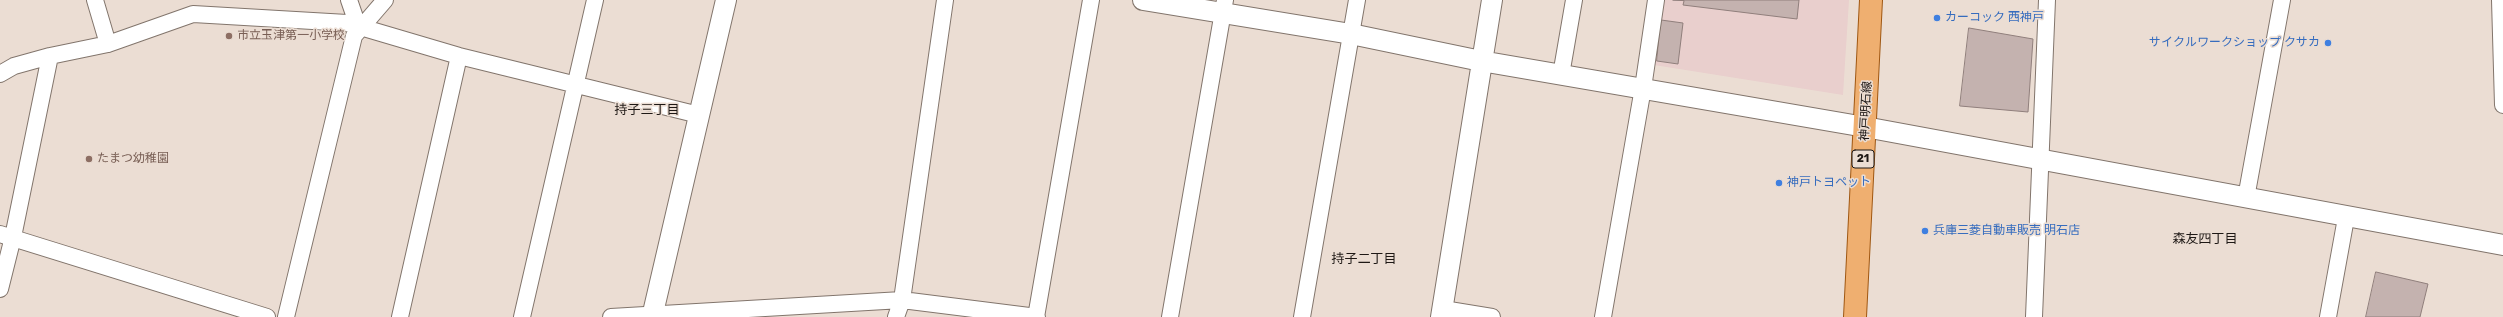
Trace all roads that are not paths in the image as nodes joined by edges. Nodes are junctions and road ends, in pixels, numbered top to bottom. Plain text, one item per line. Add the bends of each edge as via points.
1 (95, 0) edge
2 (349, 0) edge
3 (385, 0) edge
4 (595, 0) edge
5 (726, 0) edge
6 (945, 0) edge
7 (1091, 0) edge
8 (1143, 0) edge
9 (1357, 0) edge
10 (1492, 0) edge
11 (1574, 0) edge
12 (1656, 0) edge
13 (1871, 0) edge
14 (2048, 0) edge
15 (2282, 0) edge
16 (2500, 0) edge
17 (1224, 7) edge
18 (359, 29) junction
19 (1351, 34) junction
20 (108, 44) junction
21 (50, 56) junction
22 (459, 56) junction
23 (1481, 61) junction
24 (0, 74) edge
25 (1561, 75) junction
26 (575, 85) junction
27 (1643, 88) junction
28 (2503, 106) edge
29 (699, 115) junction
30 (1865, 127) junction
31 (2040, 161) junction
32 (2246, 198) junction
33 (2346, 218) junction
34 (7, 236) edge
35 (2503, 246) edge
36 (0, 289) edge
37 (902, 300) junction
38 (1442, 313) edge
39 (652, 316) edge
40 (267, 317) edge
41 (286, 317) edge
42 (400, 317) edge
43 (522, 317) edge
44 (611, 317) edge
45 (896, 317) edge
46 (1036, 317) edge
47 (1170, 317) edge
48 (1302, 317) edge
49 (1492, 317) edge
50 (1603, 317) edge
51 (1855, 317) edge
52 (2034, 317) edge
53 (2328, 317) edge

1 - 20 street
2 - 18 street
3 - 18 street
4 - 26 street
5 - 29 street
6 - 37 street
7 - 46 street
8 - 17 street
9 - 19 street
10 - 23 street
11 - 25 street
12 - 27 street
13 - 30 main road, 神戸明石線 / 21
14 - 31 street
15 - 32 street
16 - 28 street
17 - 19 street
17 - 47 street
18 - 20 street via 347,23 193,14
18 - 22 street
18 - 41 street via 354,36
19 - 23 street
19 - 48 street
20 - 21 street
21 - 24 street via 14,66
21 - 34 street
22 - 26 street
22 - 42 street
23 - 25 street
23 - 38 street
25 - 27 street
26 - 29 street
26 - 43 street
27 - 30 street
27 - 50 street
29 - 39 street
30 - 31 street
30 - 51 main road, 神戸明石線 / 21
31 - 32 street
31 - 52 street
32 - 33 street
33 - 35 street
33 - 53 street
34 - 36 street
34 - 40 street
37 - 39 street
37 - 45 street
37 - 46 street
38 - 49 street
39 - 44 street

